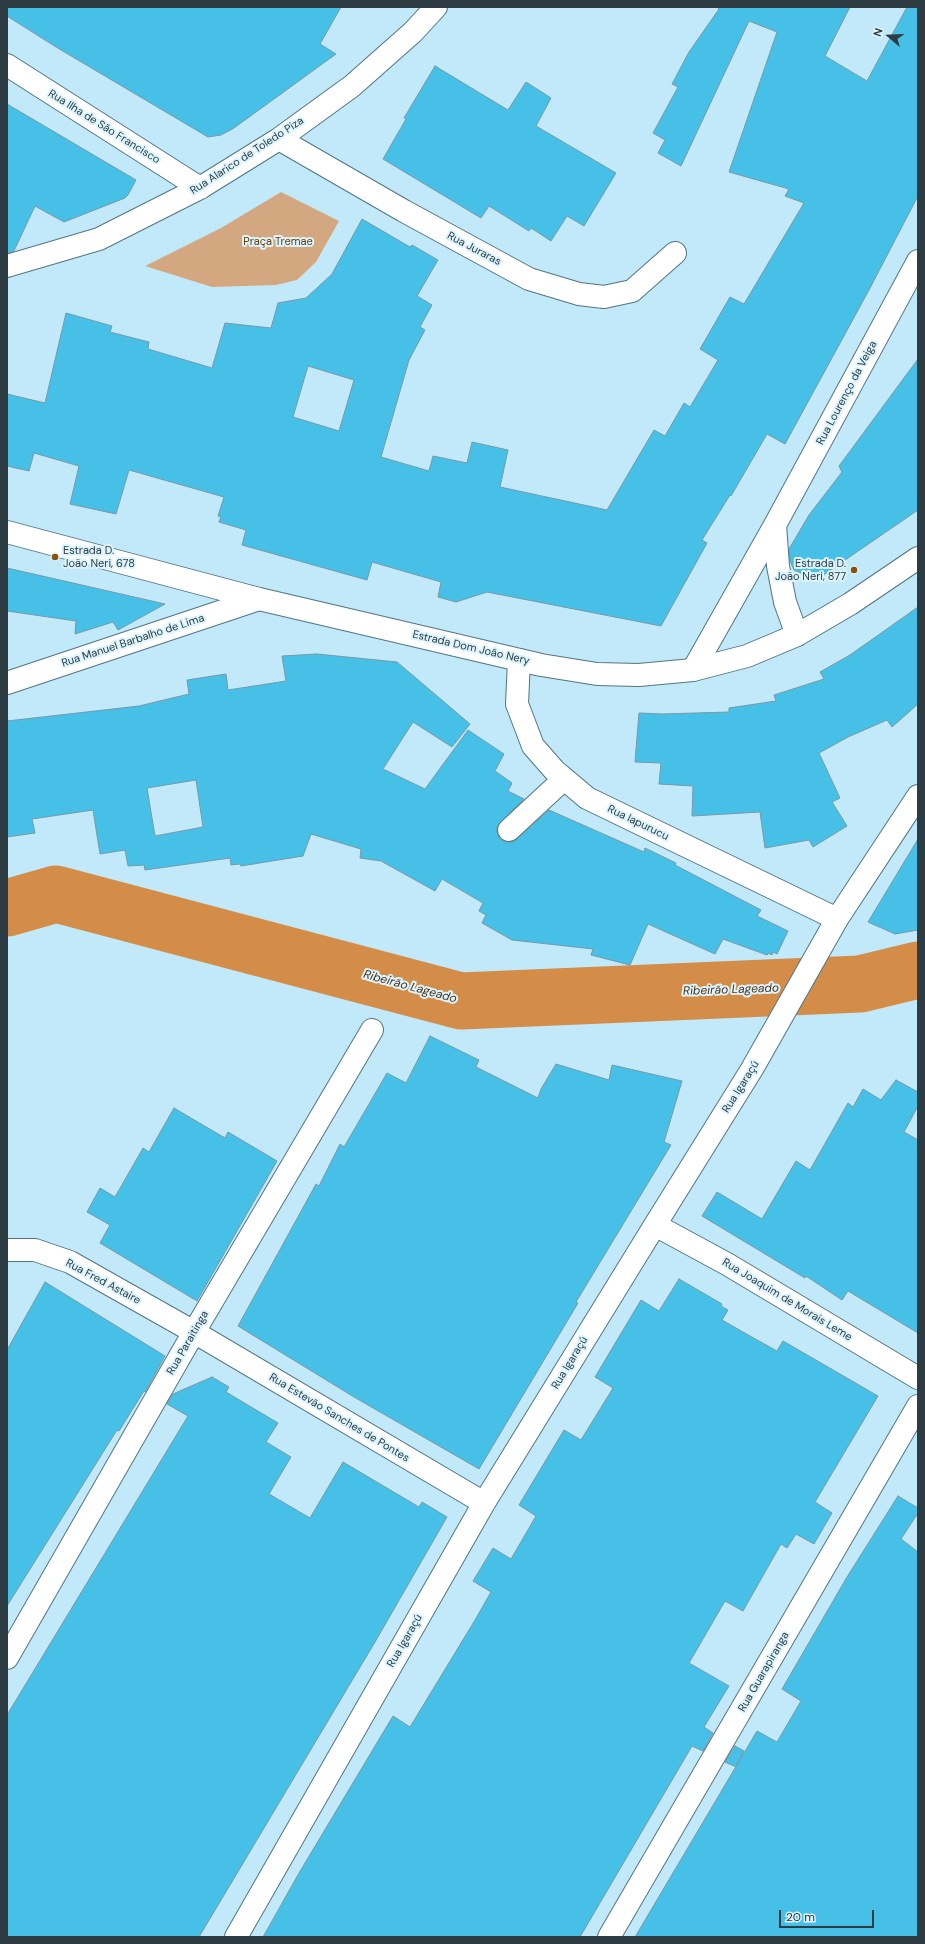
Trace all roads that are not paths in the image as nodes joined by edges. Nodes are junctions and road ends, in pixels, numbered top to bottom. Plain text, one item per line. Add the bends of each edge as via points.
1 (436, 7) edge
2 (7, 65) edge
3 (279, 138) junction
4 (200, 188) junction
5 (675, 253) dead end
6 (918, 261) edge
7 (7, 266) edge
8 (775, 525) junction
9 (7, 532) edge
10 (918, 558) edge
11 (259, 598) junction
12 (797, 635) junction
13 (519, 660) junction
14 (693, 670) junction
15 (7, 683) edge
16 (564, 778) junction
17 (918, 796) edge
18 (509, 830) dead end
19 (834, 925) junction
20 (372, 1030) dead end
21 (655, 1224) junction
22 (7, 1250) edge
23 (194, 1332) junction
24 (918, 1378) edge
25 (918, 1406) edge
26 (484, 1503) junction
27 (7, 1658) edge
28 (236, 1937) edge
29 (609, 1937) edge

1 - 3 street, Rua Alarico de Toledo Piza via 414,32 352,86
2 - 4 street, Rua Ilha de São Francisco
3 - 4 street, Rua Alarico de Toledo Piza
3 - 5 street, Rua Juraras via 404,211 529,279 579,294 604,297 632,291
4 - 7 street, Rua Alarico de Toledo Piza via 99,239
6 - 8 street, Rua Lourenço da Veiga
8 - 12 street via 778,566 785,602
8 - 14 street, Rua Lourenço da Veiga
9 - 11 street, Estrada Dom João Nery
10 - 12 street, Estrada Dom João Nery via 850,604
11 - 13 street, Estrada Dom João Nery
11 - 15 street, Rua Manuel Barbalho de Lima
12 - 14 street, Estrada Dom João Nery via 747,656
13 - 14 street, Estrada Dom João Nery via 597,674 639,675
13 - 16 street, Rua Iapurucu via 517,704 532,746
16 - 18 street
16 - 19 street, Rua Iapurucu via 587,798
17 - 19 street, Rua Igaraçú
19 - 21 street, Rua Igaraçú via 752,1069
20 - 23 street, Rua Paraitinga
21 - 24 street, Rua Joaquim de Morais Leme
21 - 26 street, Rua Igaraçú
22 - 23 street, Rua Fred Astaire via 35,1250 70,1262
23 - 26 street, Rua Estevão Sanches de Pontes
23 - 27 street, Rua Paraitinga
25 - 29 street, Rua Guarapiranga
26 - 28 street, Rua Igaraçú

